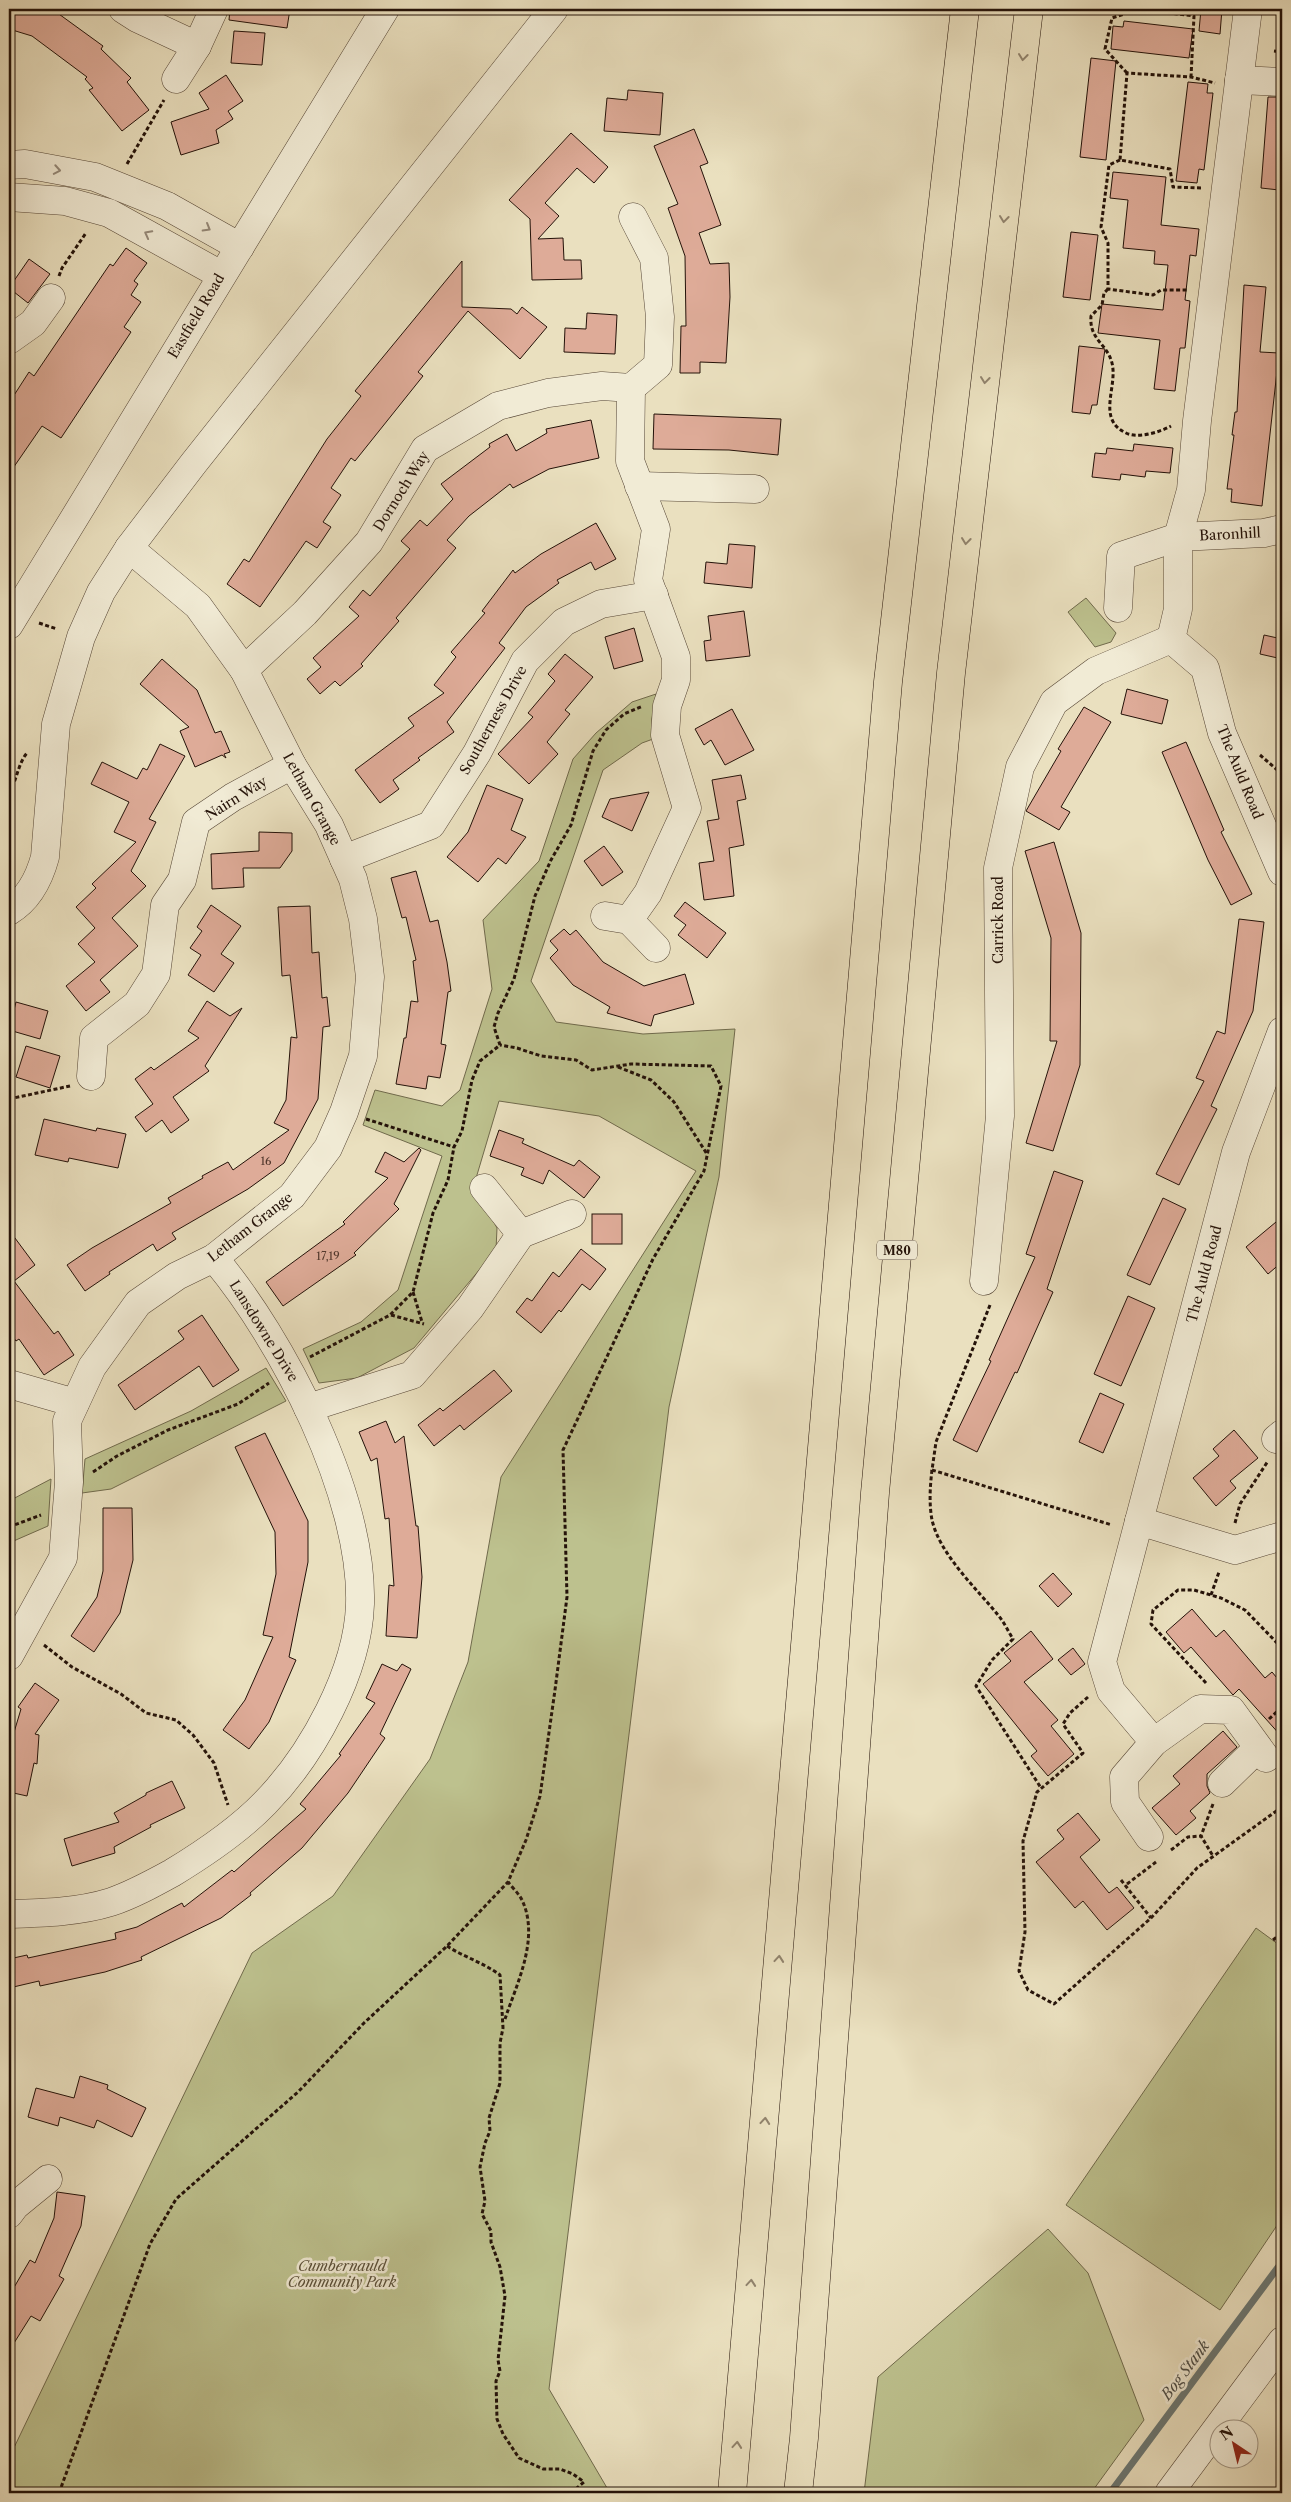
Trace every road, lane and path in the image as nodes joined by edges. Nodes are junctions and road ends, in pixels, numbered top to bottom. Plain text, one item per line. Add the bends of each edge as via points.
1 (123, 9) edge
2 (214, 9) edge
3 (385, 9) edge
4 (554, 9) edge
5 (966, 9) edge
6 (1029, 9) edge
7 (1136, 9) edge
8 (1248, 9) edge
9 (197, 46) junction
10 (1274, 51) dead end
11 (1282, 52) edge
12 (1127, 73) junction
13 (1191, 77) junction
14 (176, 79) dead end
15 (1282, 82) edge
16 (1238, 84) junction
17 (1120, 160) junction
18 (9, 165) edge
19 (1226, 189) junction
20 (9, 197) edge
21 (633, 217) dead end
22 (240, 247) junction
23 (221, 275) junction
24 (1108, 288) junction
25 (1213, 292) junction
26 (51, 298) dead end
27 (9, 340) edge
28 (631, 388) junction
29 (1197, 421) junction
30 (639, 486) junction
31 (755, 489) dead end
32 (1282, 529) edge
33 (1178, 537) junction
34 (130, 548) junction
35 (654, 595) junction
36 (1118, 608) dead end
37 (12, 620) edge
38 (81, 637) junction
39 (1171, 639) junction
40 (244, 670) junction
41 (667, 706) junction
42 (1268, 760) dead end
43 (292, 765) junction
44 (1282, 774) edge
45 (344, 859) junction
46 (1282, 872) edge
47 (9, 911) edge
48 (656, 948) dead end
49 (1282, 1031) edge
50 (500, 1045) junction
51 (617, 1067) junction
52 (91, 1076) joint
53 (9, 1099) edge
54 (344, 1112) junction
55 (454, 1147) junction
56 (707, 1155) junction
57 (484, 1188) dead end
58 (572, 1214) dead end
59 (521, 1234) junction
60 (214, 1258) junction
61 (984, 1281) joint
62 (413, 1292) junction
63 (390, 1315) junction
64 (288, 1369) junction
65 (9, 1384) edge
66 (75, 1402) junction
67 (308, 1408) junction
68 (1279, 1436) edge
69 (105, 1464) dead end
70 (932, 1470) junction
71 (41, 1514) dead end
72 (1101, 1521) dead end
73 (1139, 1521) junction
74 (9, 1527) edge
75 (1282, 1536) edge
76 (1227, 1547) junction
77 (1211, 1595) junction
78 (23, 1630) junction
79 (1282, 1648) edge
80 (9, 1656) edge
81 (1094, 1692) dead end
82 (1230, 1710) junction
83 (1154, 1742) junction
84 (1222, 1783) joint
85 (1041, 1788) junction
86 (1282, 1808) edge
87 (235, 1830) junction
88 (1149, 1837) dead end
89 (1213, 1856) junction
90 (1121, 1880) dead end
91 (508, 1882) junction
92 (9, 1914) edge
93 (1151, 1918) junction
94 (1282, 1934) edge
95 (1273, 1940) dead end
96 (447, 1946) junction
97 (503, 2024) junction
98 (48, 2179) dead end
99 (9, 2214) edge
100 (1282, 2341) edge
101 (59, 2493) edge
102 (576, 2493) edge
103 (732, 2493) edge
104 (798, 2493) edge
105 (1169, 2493) edge

1 - 9 street
2 - 9 street
3 - 22 street, Eastfield Road
4 - 34 street via 192,464
103 -> 5 highway via 888,682
6 -> 104 highway, M80 via 949,693 875,1493
7 - 12 path via 1112,18 1105,49
7 - 13 path via 1194,16
8 - 16 street
9 - 14 street
10 - 11 path
12 - 13 path
12 - 17 path
13 - 16 path
15 - 16 street
16 - 19 street
17 - 19 path via 1170,170 1173,187
17 - 24 path via 1109,165 1101,227 1108,243
18 -> 22 street via 25,164 95,176 167,206
19 - 25 street
23 -> 20 street via 109,213 65,201
21 - 28 street via 654,258 660,317 658,365
22 - 23 street, Eastfield Road
23 - 37 street, Eastfield Road
24 - 25 path via 1153,295 1160,290
24 - 29 path via 1102,305 1091,316 1090,328 1112,364 1110,417 1118,430 1130,435 1145,434 1179,420
25 - 29 street
26 - 27 street via 33,323
28 - 30 street via 630,461
28 - 40 street, Dornoch Way via 602,386 548,393 498,406 425,449 369,542 305,614
29 - 33 street via 1192,490
30 - 31 street
30 - 35 street via 656,529 648,580
32 - 33 street, Baronhill via 1264,533
33 - 36 street, Baronhill via 1121,556
33 - 39 street via 1178,609
34 - 38 street via 102,592
34 - 40 street, Letham Grange via 198,606
35 - 41 street via 676,657 676,680
35 - 45 street, Southerness Drive via 601,604 564,622 525,661 477,753 431,825
37 - 38 path
38 - 47 street via 56,724 45,857 40,877
39 - 46 street, The Auld Road via 1205,668 1222,734
39 - 61 street, Carrick Road via 1096,671 1054,702 1020,767 998,868 1000,1116
40 - 43 street, Letham Grange
41 - 48 street via 665,735 687,808 648,893 617,918
41 - 50 path via 641,706 624,714 606,730 593,751 571,825 535,896 514,979 494,1028
42 - 44 path
43 - 45 street, Letham Grange via 329,825
43 - 52 street, Nairn Way via 233,797 196,822 182,880 165,904 156,974 137,1004 94,1038
45 - 54 street, Letham Grange via 354,879 363,918 370,977 363,1056
49 - 73 street, The Auld Road via 1236,1152
50 - 51 path via 541,1056 576,1060 592,1070
50 - 55 path via 480,1061 472,1080 462,1131
51 - 56 path via 651,1080 674,1102
51 - 56 path via 631,1064 711,1066 721,1086
52 - 53 path via 65,1089
54 - 55 path
54 - 60 street, Letham Grange via 328,1148 292,1196
55 - 62 path via 448,1180 433,1213
56 - 91 path via 704,1171 653,1260 563,1450 567,1597 540,1796
57 - 59 street
58 - 59 street
59 - 67 street via 470,1308 412,1375
60 - 64 street, Lansdowne Drive via 233,1280
60 - 66 street, Letham Grange via 177,1276 138,1303 92,1367
61 - 70 path via 992,1300 936,1442
62 - 63 path
62 - 63 path via 422,1323
63 - 64 path
64 - 67 street, Lansdowne Drive
64 - 69 path via 238,1404 168,1430
65 - 66 street
66 - 78 street, Letham Grange via 67,1421 69,1482 63,1558
67 - 87 street, Lansdowne Drive via 341,1489 350,1524 359,1574 360,1606 354,1641 340,1685 321,1726 291,1773 266,1803
68 - 76 path via 1267,1462 1240,1504
70 - 72 path
70 - 85 path via 932,1522 940,1539 962,1574 999,1616 1013,1639 992,1660 976,1686
71 - 74 path
73 - 76 street
73 - 83 street, The Auld Road via 1102,1662 1111,1691
75 - 76 street via 1235,1550
76 - 77 path
77 - 79 path via 1245,1610
77 - 82 path via 1178,1590 1153,1610 1151,1624
78 - 80 street, Letham Grange
78 - 87 path via 72,1667 122,1694 146,1713 176,1720 193,1735 214,1763
81 - 85 path via 1070,1712 1063,1724 1083,1752
82 - 83 street via 1200,1709
82 - 84 street via 1262,1753
83 - 88 street via 1124,1777 1125,1802
84 - 89 path via 1200,1836
85 - 93 path via 1037,1792 1023,1841 1025,1932 1019,1971 1028,1990 1054,2004
86 - 89 path
87 - 92 street, Lansdowne Drive via 168,1874 112,1902 84,1909
89 - 93 path via 1197,1868
90 - 93 path
91 - 96 path
91 - 97 path via 522,1899 528,1940
94 - 95 path
96 - 97 path via 500,1975
96 - 101 path via 364,2023 298,2092 176,2198 150,2244
97 - 102 path via 500,2084 489,2118 490,2131 480,2167 485,2201 482,2214 491,2231 505,2296 498,2360 500,2371 496,2381 497,2419 519,2458 543,2469 560,2469 584,2482
98 - 99 street
100 - 105 street

